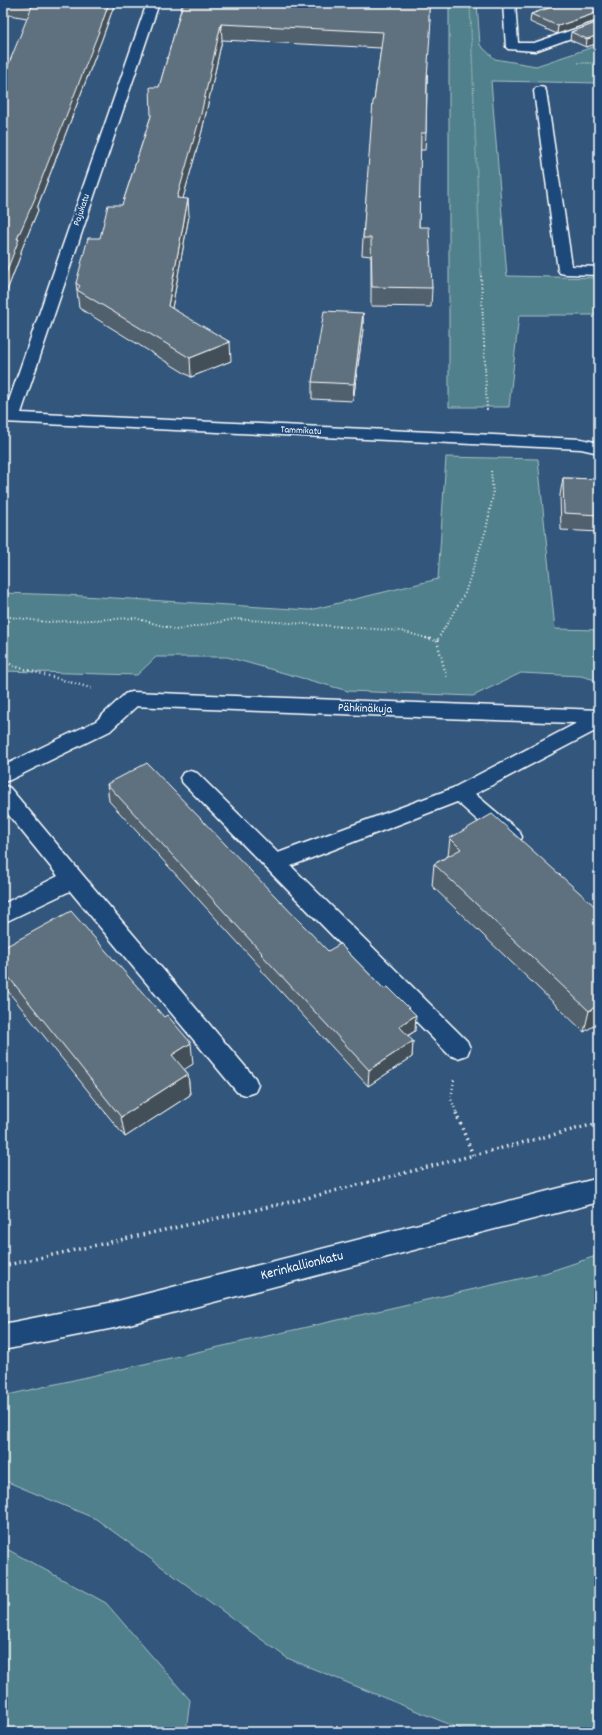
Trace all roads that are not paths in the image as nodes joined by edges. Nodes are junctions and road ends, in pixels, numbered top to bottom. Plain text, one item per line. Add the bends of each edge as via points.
1 (153, 3) edge
2 (509, 3) edge
3 (599, 24) edge
4 (540, 91) dead end
5 (599, 271) edge
6 (7, 417) edge
7 (599, 448) edge
8 (599, 718) edge
9 (3, 775) edge
10 (190, 778) dead end
11 (3, 793) edge
12 (460, 793) junction
13 (524, 849) edge
14 (275, 863) junction
15 (72, 879) junction
16 (3, 914) edge
17 (458, 1048) dead end
18 (246, 1085) dead end
19 (599, 1190) edge
20 (3, 1337) edge

1 - 6 street, Pajukatu
2 - 3 street via 512,47 535,47
4 - 5 street via 565,270
6 - 7 street, Tammikatu via 488,432
8 - 9 street, Pähkinäkuja via 132,699 103,726
8 - 12 street
10 - 14 street
11 - 15 street
12 - 13 street
12 - 14 street
14 - 17 street
15 - 16 street
15 - 18 street
19 - 20 street, Kerinkallionkatu via 114,1315

